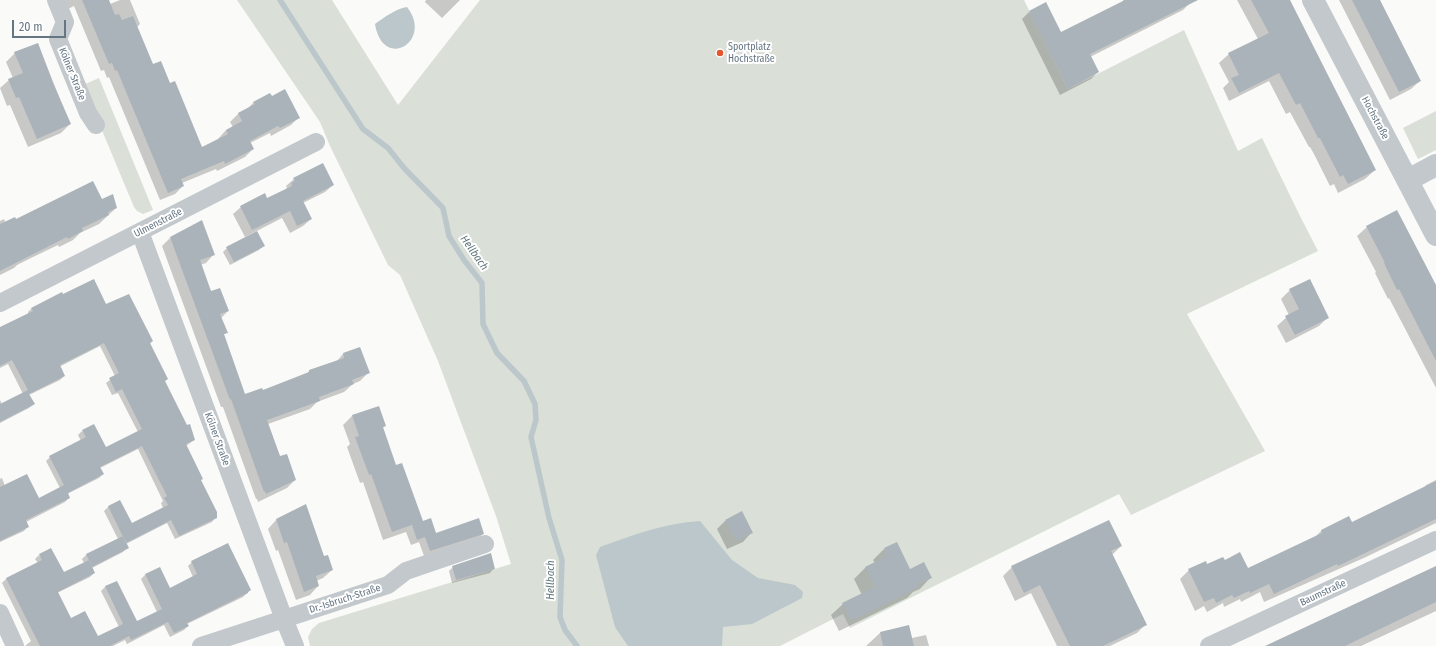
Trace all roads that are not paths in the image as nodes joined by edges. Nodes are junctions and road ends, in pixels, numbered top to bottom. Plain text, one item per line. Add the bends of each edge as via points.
1 (56, 0) edge
2 (1313, 0) edge
3 (96, 125) dead end
4 (316, 142) dead end
5 (1436, 165) edge
6 (1408, 180) junction
7 (140, 232) junction
8 (1436, 235) edge
9 (0, 304) edge
10 (1436, 540) edge
11 (485, 544) dead end
12 (0, 613) edge
13 (284, 619) junction
14 (15, 646) edge
15 (201, 646) edge
16 (295, 646) edge
17 (1209, 646) edge

1 - 3 street, Kölner Straße via 65,22 58,38 88,113
2 - 6 street, Hochstraße
4 - 7 street, Ulmenstraße
5 - 6 street
6 - 8 street, Hochstraße
7 - 9 street, Ulmenstraße
7 - 13 street, Kölner Straße
10 - 17 street, Baumstraße
11 - 13 street, Dr.-Isbruch-Straße via 406,571 388,585
12 - 14 street
13 - 15 street, Dr.-Isbruch-Straße
13 - 16 street, Kölner Straße

